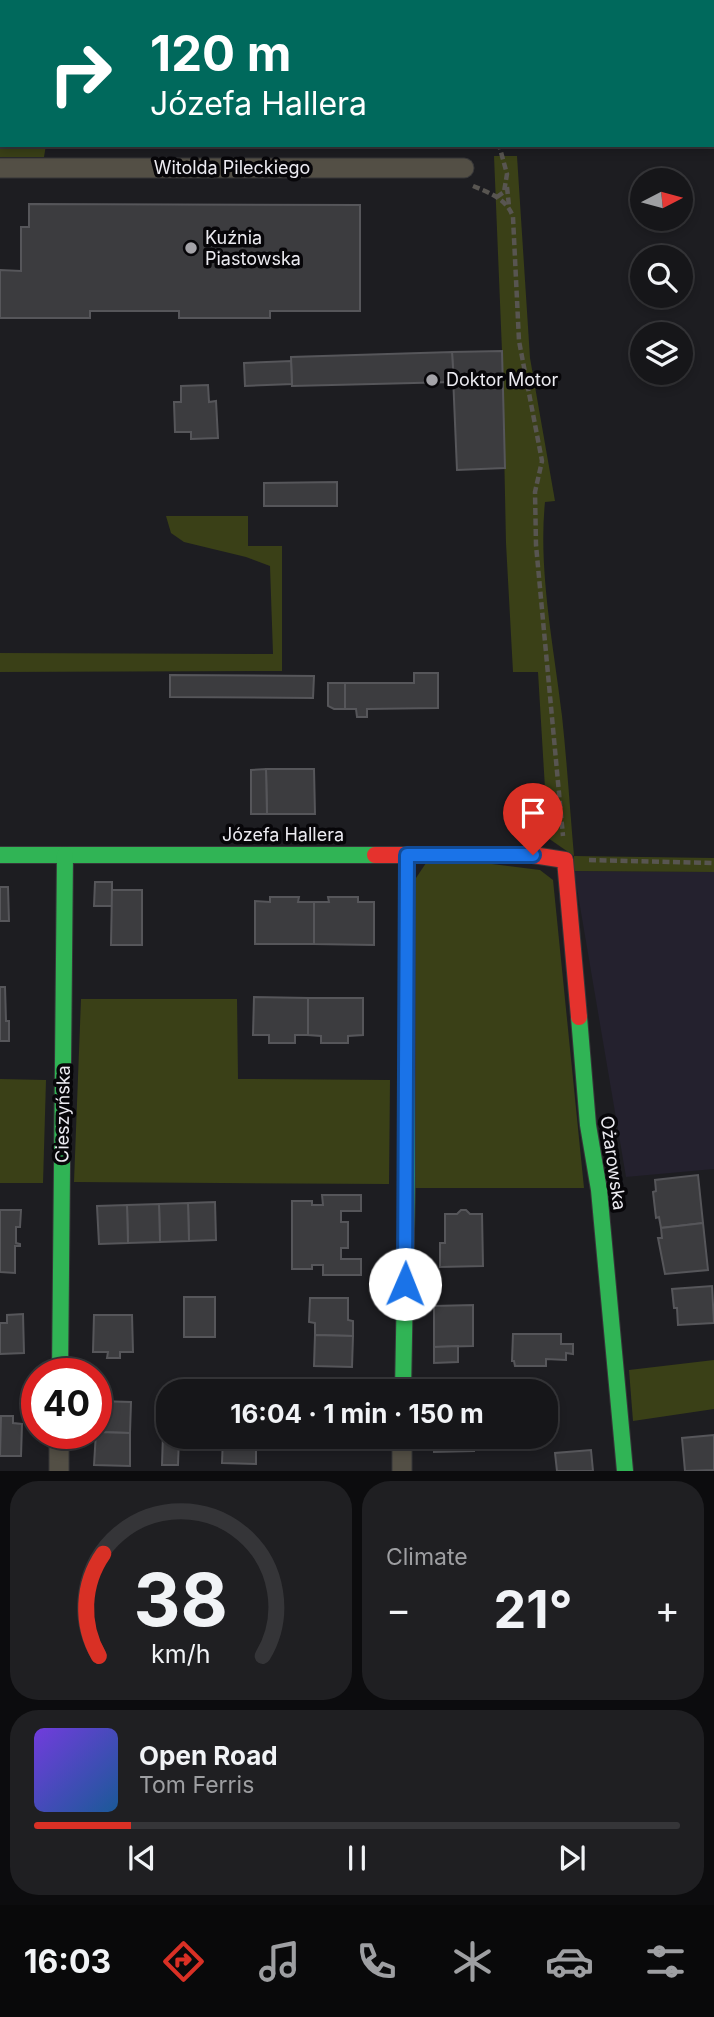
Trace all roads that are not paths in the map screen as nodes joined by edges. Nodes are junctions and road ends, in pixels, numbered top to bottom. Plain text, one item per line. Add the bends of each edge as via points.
1 (0, 168) edge
2 (463, 176) road end
3 (0, 855) edge
4 (65, 855) junction
5 (407, 855) junction
6 (565, 860) joint
7 (60, 1358) edge
8 (403, 1379) edge
9 (59, 1449) edge
10 (402, 1449) edge
11 (59, 1471) edge
12 (402, 1471) edge
13 (625, 1471) edge

1 - 2 street, Witolda Pileckiego
3 - 4 street, Józefa Hallera
4 - 5 street, Józefa Hallera
4 - 7 street, Cieszyńska
5 - 6 street, Józefa Hallera via 533,855
5 - 8 street
6 - 13 street, Ożarowska
9 - 11 street
10 - 12 street

